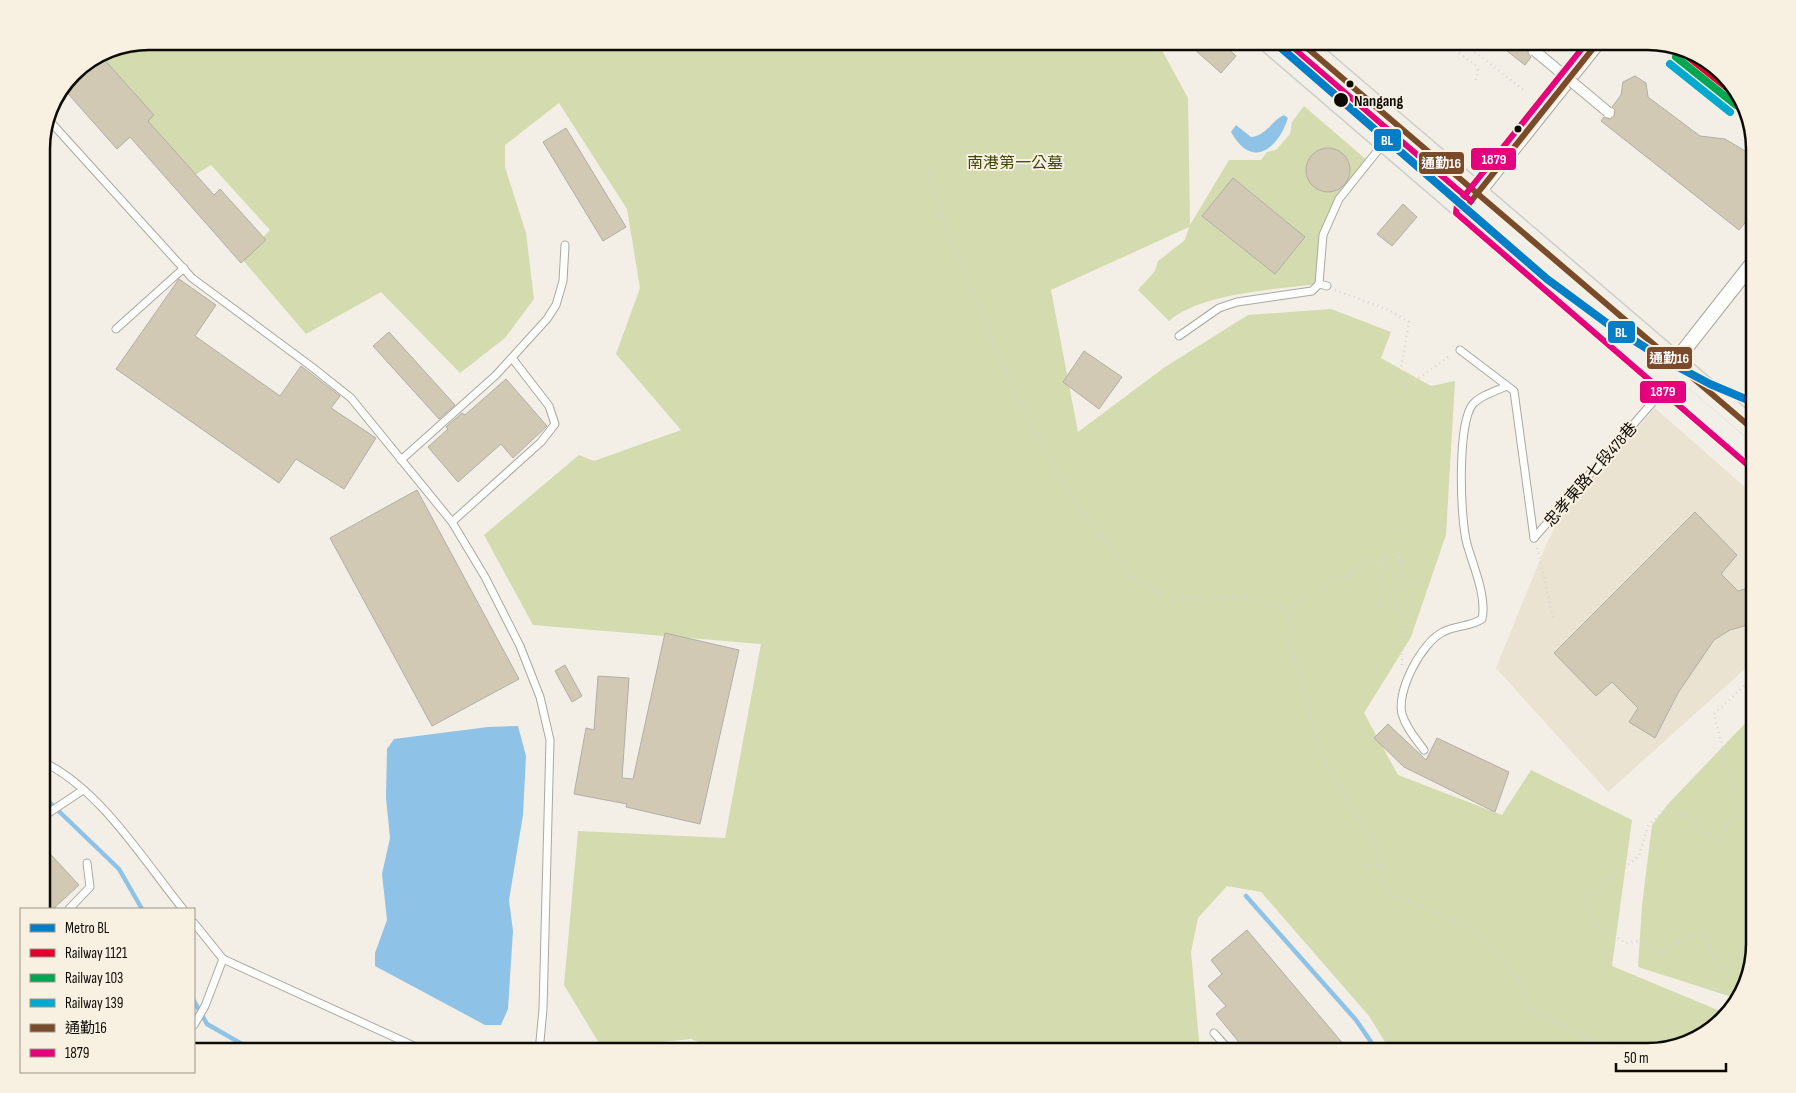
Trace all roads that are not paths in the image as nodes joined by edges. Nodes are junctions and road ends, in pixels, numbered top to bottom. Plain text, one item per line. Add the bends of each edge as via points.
1 (1278, 50) edge
2 (1309, 50) edge
3 (1535, 50) dead end
4 (1592, 50) edge
5 (1608, 112) dead end
6 (53, 124) edge
7 (1385, 142) junction
8 (1470, 202) junction
9 (565, 245) dead end
10 (184, 268) junction
11 (1746, 271) edge
12 (1319, 284) junction
13 (1327, 286) road end
14 (116, 329) dead end
15 (1179, 336) dead end
16 (1460, 350) road end
17 (512, 358) junction
18 (1668, 371) junction
19 (1507, 386) junction
20 (1746, 425) edge
21 (1746, 450) edge
22 (401, 460) junction
23 (452, 522) junction
24 (1424, 750) dead end
25 (50, 766) edge
26 (83, 790) junction
27 (50, 812) edge
28 (87, 863) dead end
29 (70, 908) edge
30 (182, 908) edge
31 (195, 924) edge
32 (223, 959) junction
33 (195, 1023) edge
34 (1214, 1033) dead end
35 (407, 1043) edge
36 (540, 1043) edge
37 (1223, 1043) edge

1 - 7 main road
2 - 8 main road
3 - 5 street, bridge
4 - 8 street
6 - 10 lane
7 - 8 main road
7 - 12 lane via 1339,199 1323,236
8 - 18 main road
9 - 17 lane via 563,281 556,305
10 - 14 lane
10 - 22 lane via 219,299 351,398
11 - 18 street
12 - 13 lane
12 - 15 lane via 1312,291 1237,302 1219,308
16 - 19 lane, 忠孝東路七段478巷
17 - 22 lane
17 - 23 lane via 548,406 555,424 541,442
18 - 19 lane, 忠孝東路七段478巷 via 1652,403 1534,538 1514,391
18 - 20 main road
18 - 21 main road
19 - 24 lane via 1474,403 1466,419 1464,434 1461,502 1465,536 1483,602 1482,619 1475,624 1442,632 1430,643 1413,666 1401,698 1408,728
22 - 23 lane
23 - 36 lane via 520,646 540,697 550,740
25 - 26 lane
26 - 27 lane
26 - 30 lane via 130,840
28 - 29 lane via 90,887
31 - 32 lane
32 - 33 lane
32 - 35 lane
34 - 37 lane

